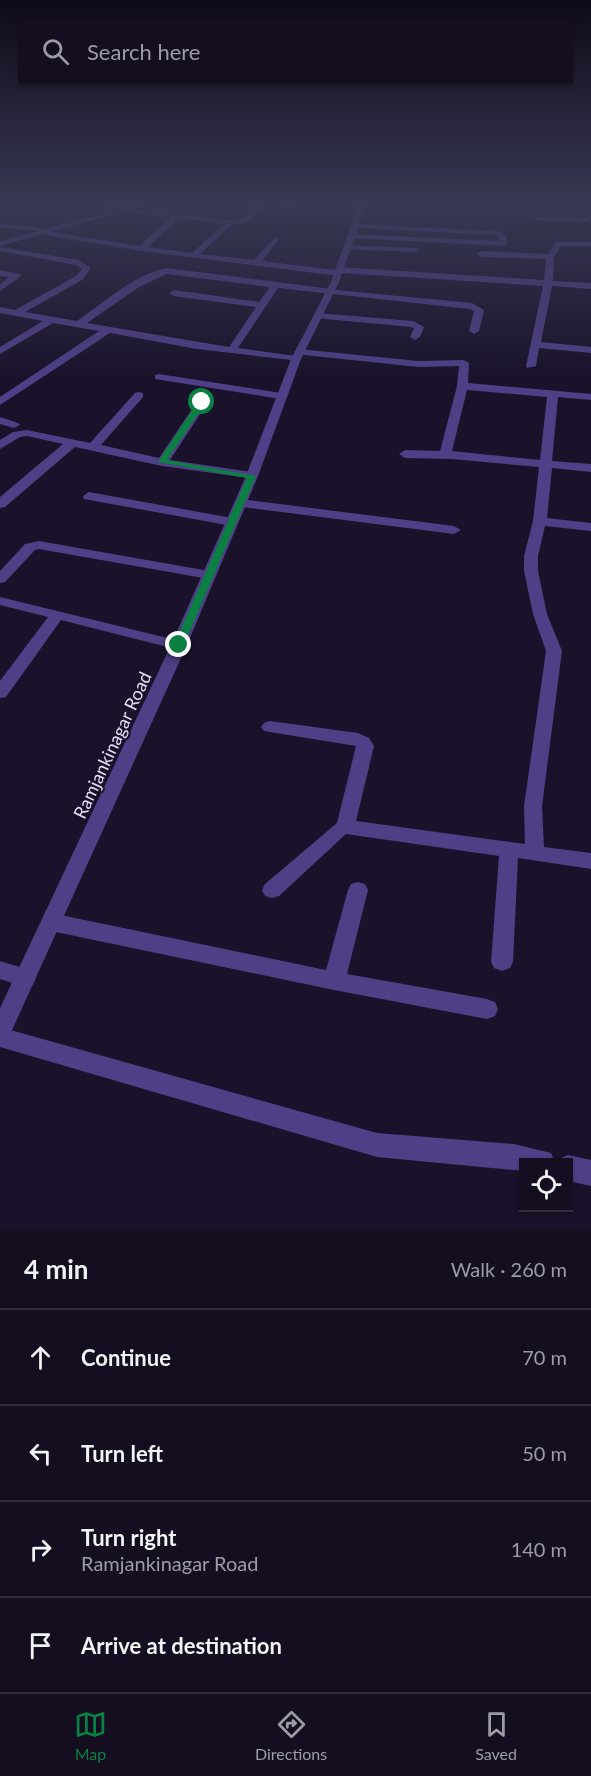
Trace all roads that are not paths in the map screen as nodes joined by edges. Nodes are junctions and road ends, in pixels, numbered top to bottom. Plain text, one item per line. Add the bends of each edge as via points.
1 (76, 262) edge
2 (243, 262) edge
3 (342, 262) edge
4 (550, 262) edge
5 (255, 264) joint
6 (339, 272) junction
7 (0, 273) edge
8 (548, 283) junction
9 (276, 284) junction
10 (591, 286) edge
11 (0, 288) edge
12 (330, 291) junction
13 (174, 293) dead end
14 (262, 305) junction
15 (0, 310) edge
16 (16, 313) junction
17 (318, 316) junction
18 (52, 319) junction
19 (79, 324) junction
20 (109, 330) junction
21 (474, 331) dead end
22 (415, 337) dead end
23 (535, 345) junction
24 (591, 350) edge
25 (0, 351) edge
26 (231, 351) junction
27 (298, 356) junction
28 (531, 366) dead end
29 (159, 377) dead end
30 (462, 386) junction
31 (553, 394) junction
32 (139, 395) dead end
33 (282, 396) junction
34 (591, 397) edge
35 (0, 402) edge
36 (202, 402) dead end
37 (0, 420) edge
38 (14, 425) dead end
39 (72, 443) junction
40 (0, 445) edge
41 (93, 447) junction
42 (405, 454) dead end
43 (445, 455) junction
44 (162, 462) junction
45 (547, 464) junction
46 (591, 468) edge
47 (252, 476) junction
48 (89, 496) dead end
49 (240, 503) junction
50 (0, 504) edge
51 (540, 521) junction
52 (232, 522) junction
53 (591, 527) edge
54 (454, 530) dead end
55 (209, 575) junction
56 (0, 579) edge
57 (0, 601) edge
58 (57, 615) junction
59 (179, 645) junction
60 (0, 693) edge
61 (270, 726) dead end
62 (345, 827) junction
63 (509, 850) junction
64 (535, 854) junction
65 (591, 861) edge
66 (272, 890) dead end
67 (358, 890) dead end
68 (51, 922) junction
69 (502, 962) dead end
70 (0, 970) edge
71 (25, 978) junction
72 (334, 981) junction
73 (487, 1009) dead end
74 (0, 1032) edge
75 (0, 1037) edge
76 (523, 1158) edge
77 (573, 1169) edge
78 (591, 1173) edge

1 - 16 street via 87,270 79,278
2 - 5 street
3 - 6 street, Ramjankinagar Road
4 - 8 street
5 - 6 street
6 - 8 street
6 - 12 street, Ramjankinagar Road
7 - 11 street via 17,276
8 - 10 street
8 - 23 street
9 - 12 street
9 - 14 street
9 - 19 street via 162,271
12 - 17 street, Ramjankinagar Road
12 - 21 street via 476,308 479,310
13 - 14 street
14 - 26 street
15 - 16 street
16 - 18 street
17 - 22 street via 413,324 418,327
17 - 27 street, Ramjankinagar Road
18 - 19 street
18 - 25 street
19 - 20 street
20 - 26 street
20 - 35 street
23 - 24 street
23 - 28 street
26 - 27 street
27 - 30 street via 461,363 465,365
27 - 33 street, Ramjankinagar Road
29 - 33 street
30 - 31 street
30 - 43 street
31 - 34 street
31 - 45 street
32 - 41 street
33 - 47 street, Ramjankinagar Road
36 - 44 street
37 - 38 street
39 - 40 street via 23,433
39 - 41 street
39 - 50 street
41 - 44 street
42 - 43 street
43 - 45 street
44 - 47 street
45 - 46 street
45 - 51 street
47 - 49 street, Ramjankinagar Road
48 - 52 street
49 - 52 street, Ramjankinagar Road
49 - 54 street
51 - 53 street
51 - 64 street via 531,571 540,614 554,651 533,806
52 - 55 street, Ramjankinagar Road
55 - 56 street via 39,545 30,547
55 - 59 street, Ramjankinagar Road
57 - 58 street
58 - 59 street
58 - 60 street
59 - 68 street, Ramjankinagar Road
61 - 62 street via 363,742
62 - 63 street
62 - 66 street
63 - 64 street
63 - 69 street
64 - 65 street
67 - 72 street
68 - 71 street, Ramjankinagar Road
68 - 72 street
70 - 71 street
71 - 74 street, Ramjankinagar Road
72 - 73 street
75 - 76 street via 377,1144
77 - 78 street

